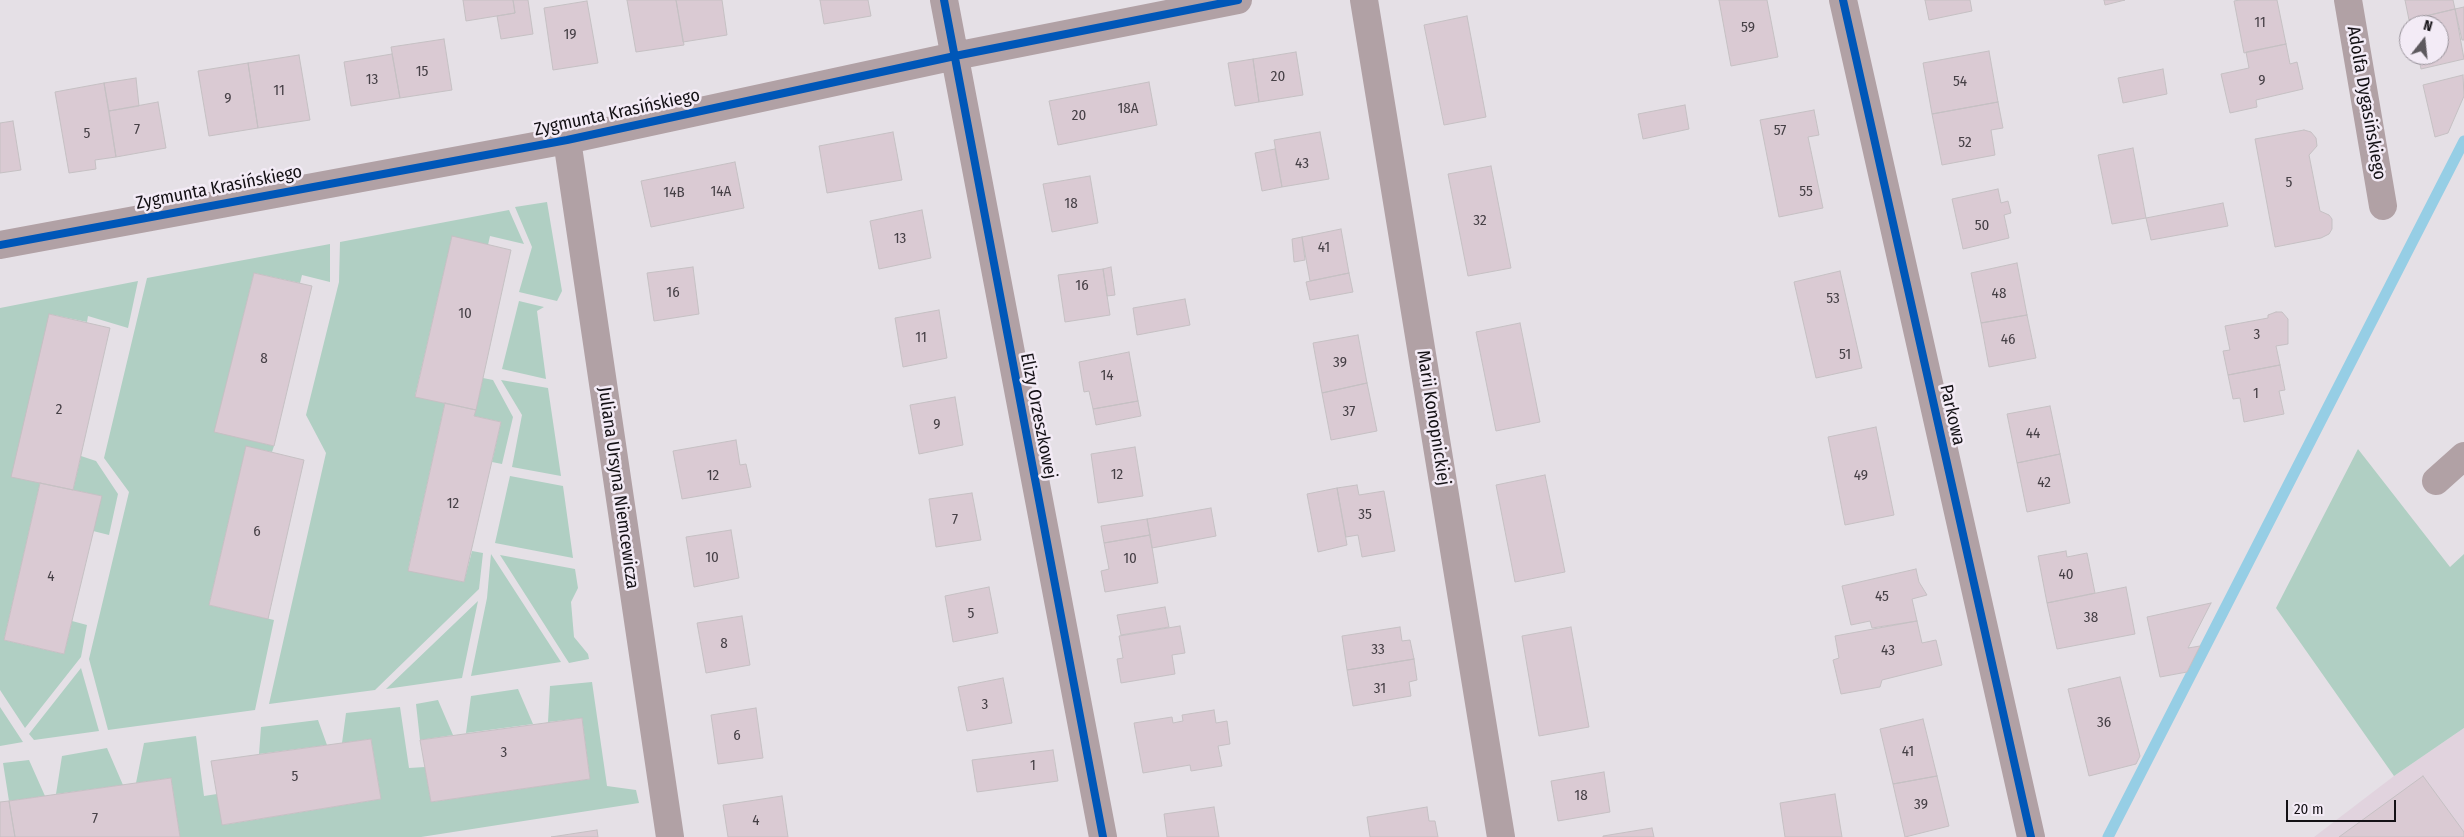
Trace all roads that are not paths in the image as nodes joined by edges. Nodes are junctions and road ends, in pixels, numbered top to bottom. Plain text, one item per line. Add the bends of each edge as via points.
1 (944, 0) edge
2 (1238, 0) edge
3 (1364, 0) edge
4 (1843, 0) edge
5 (2348, 0) edge
6 (955, 56) junction
7 (567, 140) junction
8 (2383, 206) dead end
9 (0, 245) edge
10 (2464, 456) edge
11 (2436, 481) dead end
12 (670, 837) edge
13 (1103, 837) edge
14 (1501, 837) edge
15 (2031, 837) edge

1 - 6 street, Elizy Orzeszkowej
2 - 6 street, Zygmunta Krasińskiego
3 - 14 street, Marii Konopnickiej
4 - 15 street, Parkowa
5 - 8 street, Adolfa Dygasińskiego
6 - 7 street, Zygmunta Krasińskiego
6 - 13 street, Elizy Orzeszkowej
7 - 9 street, Zygmunta Krasińskiego
7 - 12 street, Juliana Ursyna Niemcewicza
10 - 11 street

